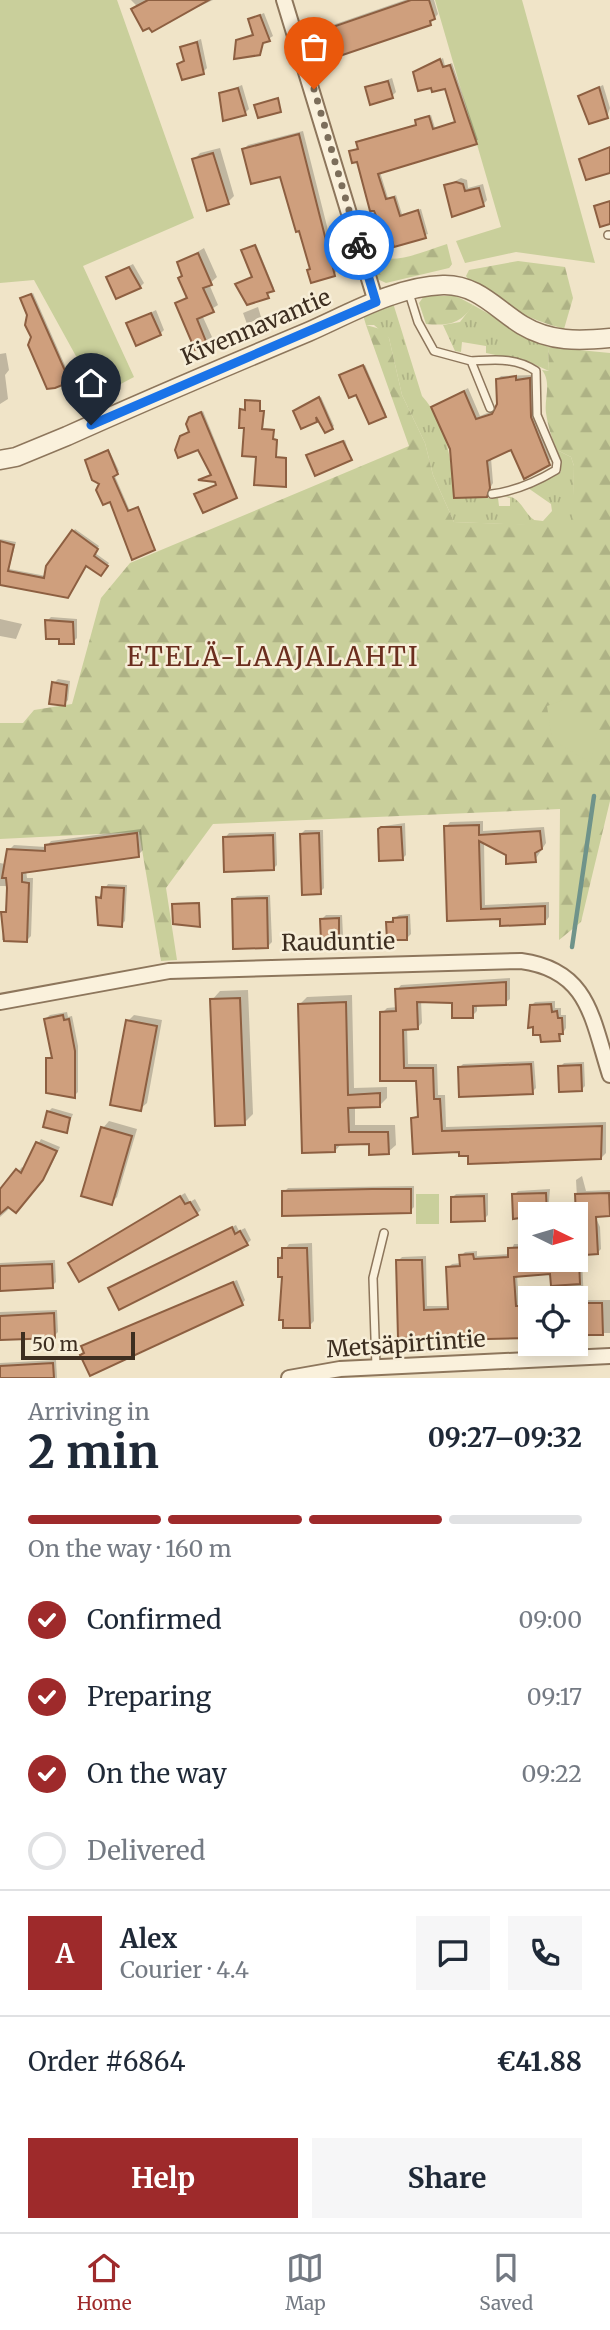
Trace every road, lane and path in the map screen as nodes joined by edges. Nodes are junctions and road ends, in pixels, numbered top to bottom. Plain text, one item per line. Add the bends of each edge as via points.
1 (285, 0) edge
2 (409, 292) junction
3 (376, 302) junction
4 (610, 338) edge
5 (471, 361) junction
6 (490, 408) dead end
7 (0, 460) edge
8 (492, 494) dead end
9 (0, 1002) edge
10 (610, 1075) edge
11 (384, 1233) dead end
12 (610, 1356) edge
13 (376, 1368) junction
14 (289, 1378) edge

1 - 3 street
2 - 3 street, Kivennavantie
2 - 4 street, Kivennavantie via 437,285 461,287 550,338
2 - 5 lane via 434,351
3 - 7 street, Kivennavantie via 68,436
5 - 6 lane
5 - 8 lane via 506,359 536,371 537,415 557,462 556,470 528,484
9 - 10 street, Rauduntie via 170,971 521,961 554,968 579,989
11 - 13 lane via 373,1278
12 - 13 street, Metsäpirtintie
13 - 14 street, Metsäpirtintie

